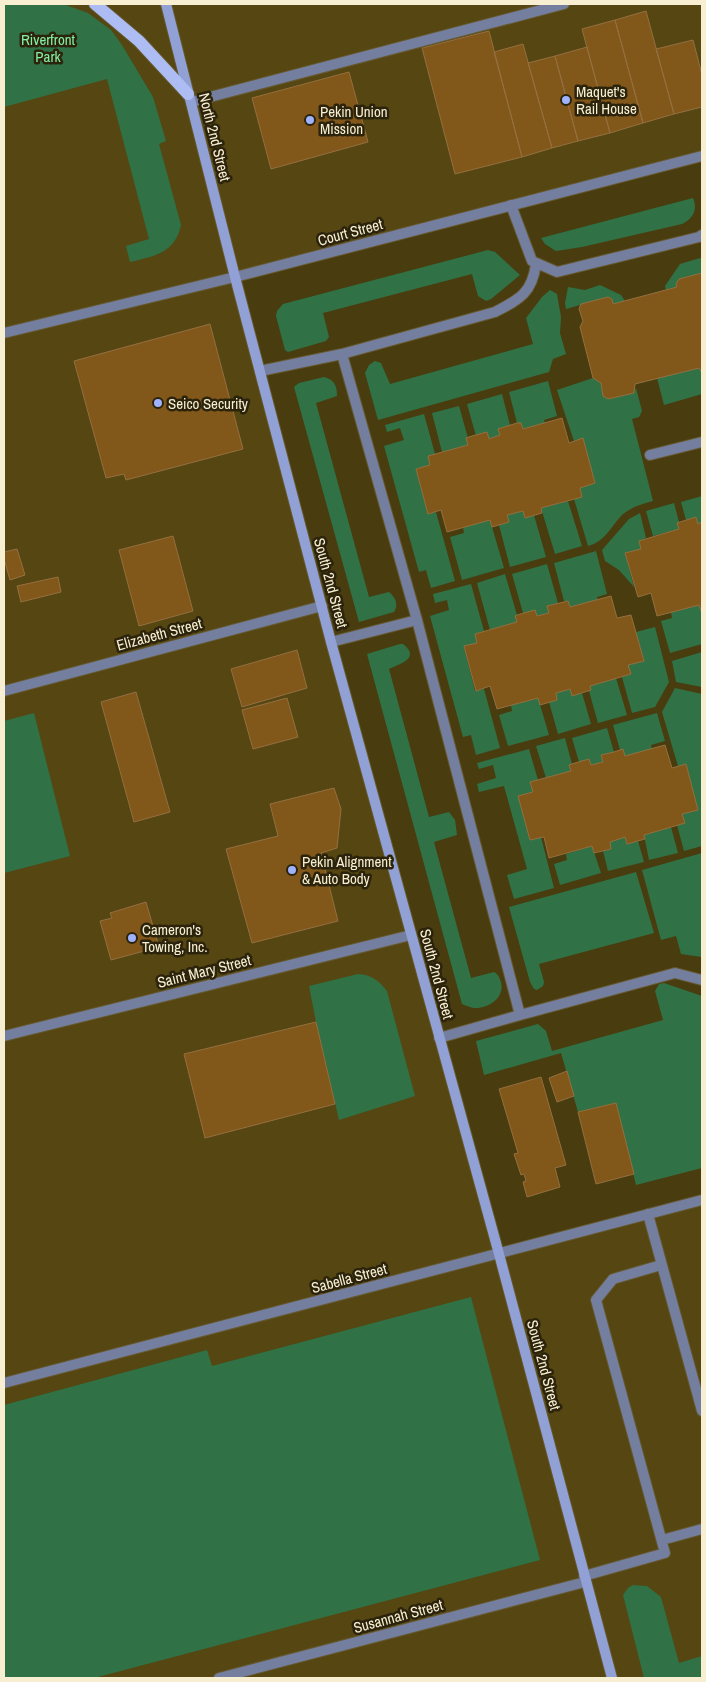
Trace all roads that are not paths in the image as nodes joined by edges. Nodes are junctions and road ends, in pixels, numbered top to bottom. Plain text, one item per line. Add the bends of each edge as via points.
1 (95, 4) edge
2 (166, 4) edge
3 (564, 4) edge
4 (190, 98) junction
5 (702, 156) edge
6 (510, 206) junction
7 (702, 235) edge
8 (536, 264) junction
9 (235, 277) junction
10 (4, 333) edge
11 (342, 354) junction
12 (260, 371) junction
13 (702, 442) edge
14 (650, 455) dead end
15 (322, 606) junction
16 (417, 620) junction
17 (331, 642) junction
18 (4, 691) edge
19 (411, 935) junction
20 (702, 980) edge
21 (520, 1016) junction
22 (4, 1036) edge
23 (439, 1038) junction
24 (702, 1200) edge
25 (648, 1214) junction
26 (499, 1254) junction
27 (661, 1265) junction
28 (4, 1383) edge
29 (702, 1411) edge
30 (702, 1529) edge
31 (662, 1540) junction
32 (585, 1579) junction
33 (219, 1678) edge
34 (612, 1678) edge

1 - 4 main road via 139,42
2 - 4 main road, North 2nd Street
3 - 4 street
4 - 9 main road, North 2nd Street
5 - 6 street, Court Street
6 - 8 street
6 - 9 street, Court Street
7 - 8 street via 557,272
8 - 11 street via 533,283 516,301 495,312
9 - 10 street, Court Street
9 - 12 main road, South 2nd Street
11 - 12 street
11 - 16 street
12 - 15 main road, South 2nd Street
13 - 14 street
15 - 17 main road, South 2nd Street
15 - 18 street, Elizabeth Street
16 - 17 street
16 - 21 street
17 - 19 main road, South 2nd Street
19 - 22 street, Saint Mary Street
19 - 23 main road, South 2nd Street
20 - 21 street via 675,973
21 - 23 street
23 - 26 main road, South 2nd Street
24 - 25 street, Sabella Street
25 - 26 street, Sabella Street
25 - 27 street
26 - 28 street, Sabella Street
26 - 32 main road, South 2nd Street
27 - 29 street
27 - 31 street via 613,1279 596,1300
30 - 31 street
31 - 32 street, Susannah Street via 665,1553
32 - 33 street, Susannah Street
32 - 34 main road, South 2nd Street

